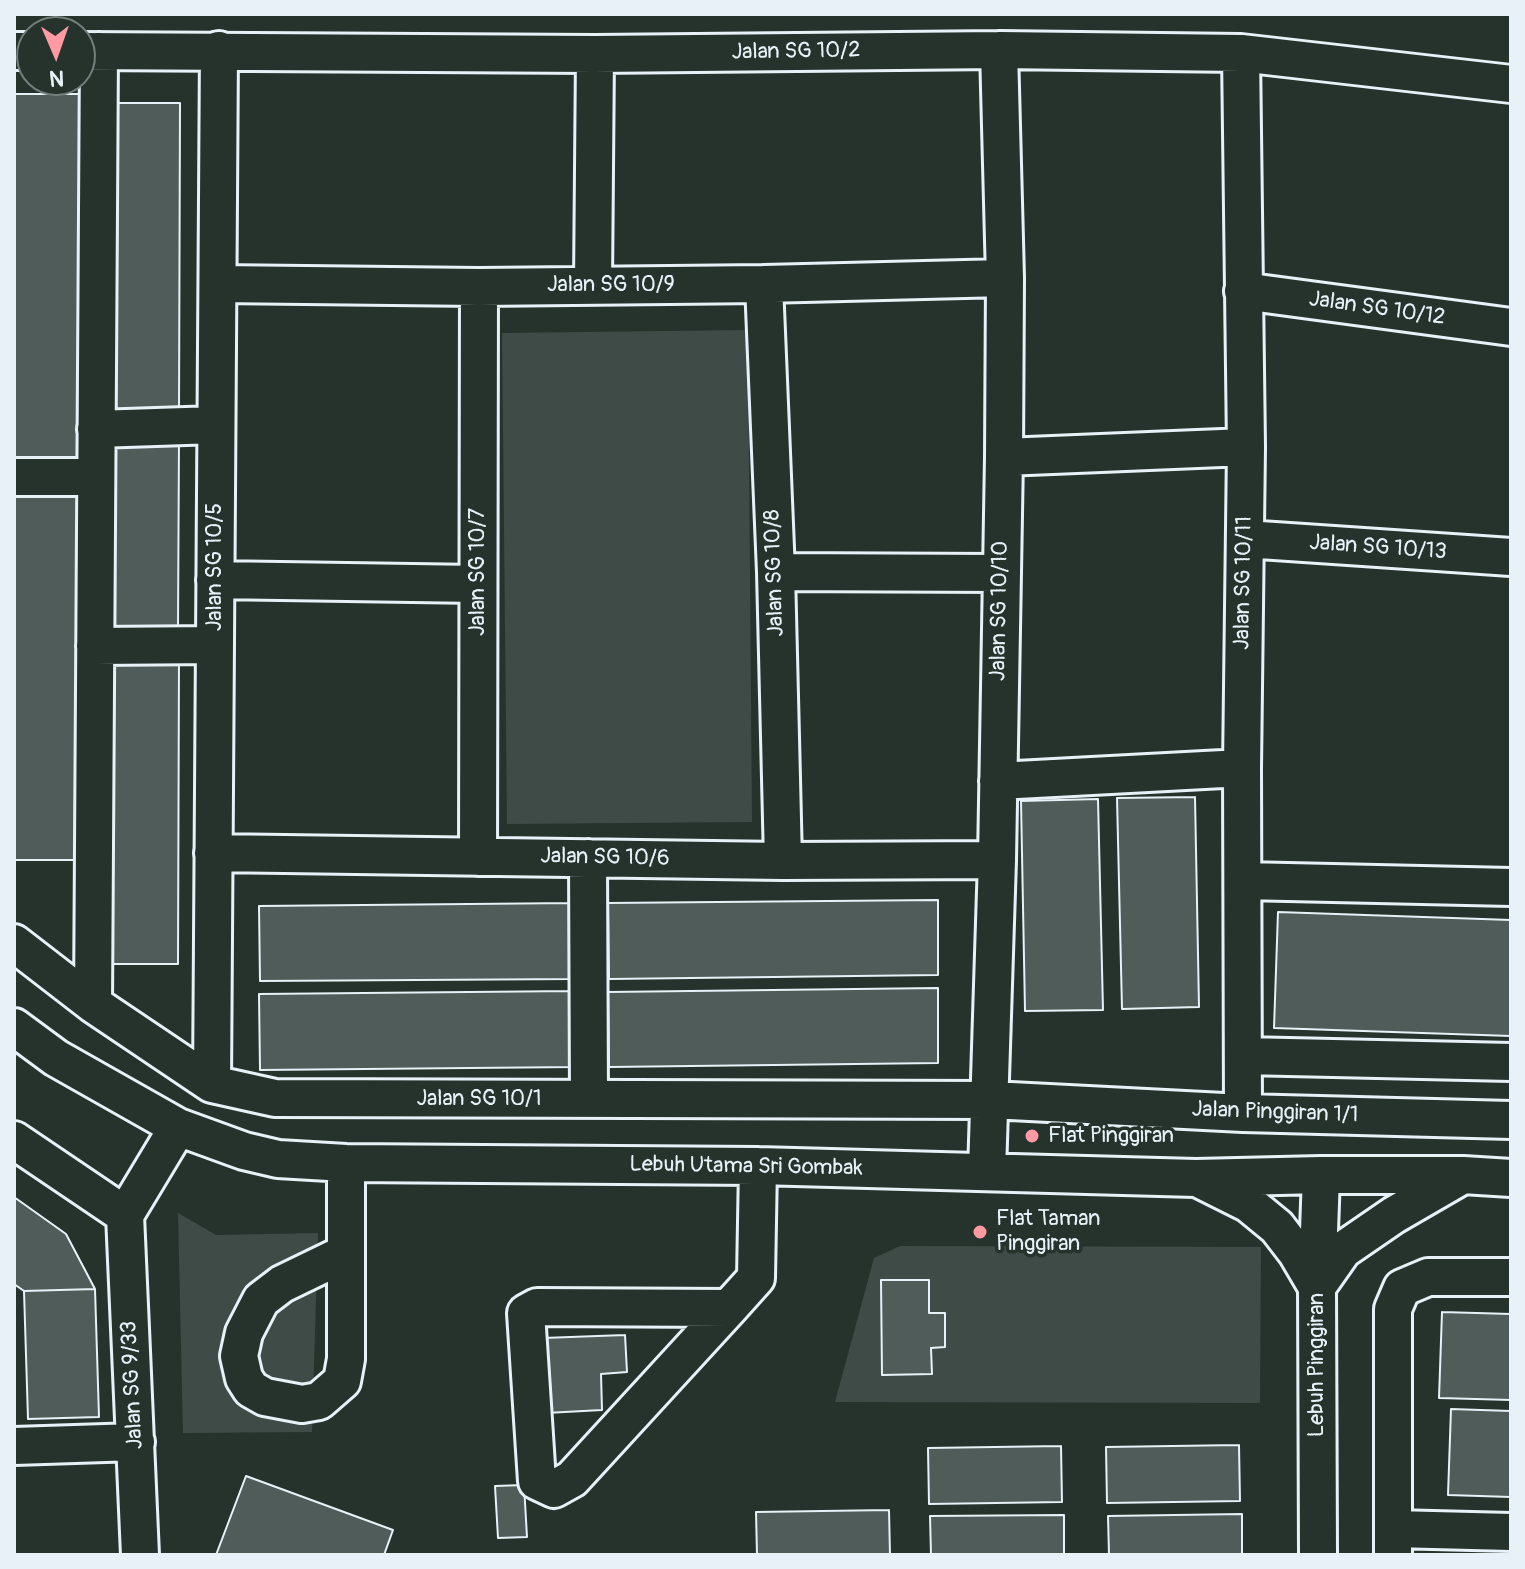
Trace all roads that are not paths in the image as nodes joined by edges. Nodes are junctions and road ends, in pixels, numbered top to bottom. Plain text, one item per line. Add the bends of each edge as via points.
1 (219, 50) junction
2 (999, 50) junction
3 (96, 51) edge
4 (1241, 53) junction
5 (595, 54) junction
6 (1511, 84) edge
7 (90, 96) edge
8 (1005, 278) junction
9 (218, 284) junction
10 (593, 284) junction
11 (764, 284) junction
12 (479, 287) junction
13 (1243, 291) junction
14 (1511, 327) edge
15 (216, 425) junction
16 (96, 429) junction
17 (1246, 447) junction
18 (1004, 457) junction
19 (14, 477) edge
20 (96, 477) junction
21 (1245, 539) junction
22 (1511, 557) edge
23 (776, 572) junction
24 (1000, 573) junction
25 (215, 580) junction
26 (478, 584) junction
27 (215, 645) junction
28 (95, 646) junction
29 (1242, 768) junction
30 (998, 781) junction
31 (213, 853) junction
32 (478, 857) junction
33 (588, 858) junction
34 (997, 860) junction
35 (783, 861) junction
36 (1243, 881) junction
37 (1511, 887) edge
38 (14, 943) edge
39 (93, 1004) junction
40 (14, 1027) edge
41 (1244, 1056) junction
42 (1511, 1062) edge
43 (212, 1084) junction
44 (589, 1099) junction
45 (991, 1100) junction
46 (1243, 1113) junction
47 (1511, 1120) edge
48 (178, 1127) junction
49 (14, 1140) edge
50 (346, 1163) junction
51 (758, 1166) junction
52 (987, 1172) junction
53 (1321, 1175) junction
54 (1463, 1175) junction
55 (1196, 1178) junction
56 (1511, 1178) edge
57 (125, 1215) junction
58 (346, 1253) dead end
59 (1511, 1277) edge
60 (1317, 1287) junction
61 (729, 1308) junction
62 (136, 1442) junction
63 (14, 1446) edge
64 (1511, 1532) edge
65 (1394, 1542) edge
66 (140, 1555) edge
67 (1318, 1555) edge

1 - 3 street, Jalan SG 10/2
1 - 5 street, Jalan SG 10/2
1 - 9 street, Jalan SG 10/5
2 - 4 street, Jalan SG 10/2
2 - 5 street, Jalan SG 10/2
2 - 8 street, Jalan SG 10/10
4 - 6 street, Jalan SG 10/2
4 - 13 street, Jalan SG 10/11
5 - 10 street
7 - 16 street
8 - 11 street, Jalan SG 10/9
8 - 18 street, Jalan SG 10/10
9 - 12 street, Jalan SG 10/9
9 - 15 street, Jalan SG 10/5
10 - 11 street, Jalan SG 10/9
10 - 12 street, Jalan SG 10/9
11 - 23 street, Jalan SG 10/8
12 - 26 street, Jalan SG 10/7
13 - 14 street, Jalan SG 10/12
13 - 17 street, Jalan SG 10/11
15 - 16 street
15 - 25 street, Jalan SG 10/5
16 - 20 street
17 - 18 street
17 - 21 street, Jalan SG 10/11
18 - 24 street, Jalan SG 10/10
19 - 20 street
20 - 28 street
21 - 22 street, Jalan SG 10/13
21 - 29 street, Jalan SG 10/11
23 - 24 street
23 - 35 street, Jalan SG 10/8
24 - 30 street, Jalan SG 10/10
25 - 26 street
25 - 27 street, Jalan SG 10/5
26 - 32 street, Jalan SG 10/7
27 - 28 street
27 - 31 street, Jalan SG 10/5
28 - 39 street
29 - 30 street
29 - 36 street, Jalan SG 10/11
30 - 34 street, Jalan SG 10/10
31 - 32 street, Jalan SG 10/6
31 - 43 street, Jalan SG 10/5
32 - 33 street, Jalan SG 10/6
33 - 35 street, Jalan SG 10/6
33 - 44 street
34 - 35 street, Jalan SG 10/6
34 - 45 street, Jalan SG 10/10
36 - 37 street
36 - 41 street, Jalan SG 10/11
38 - 39 street, Jalan SG 10/1
39 - 43 street, Jalan SG 10/1
40 - 48 street, Lebuh Utama Sri Gombak via 56,1058
41 - 42 street
41 - 46 street, Jalan SG 10/11
43 - 44 street, Jalan SG 10/1 via 275,1098
44 - 45 street, Jalan SG 10/1
45 - 46 street, Jalan Pinggiran 1/1
45 - 52 street, Jalan SG 10/10
46 - 47 street, Jalan Pinggiran 1/1
48 - 50 street, Lebuh Utama Sri Gombak via 278,1159
48 - 57 street
49 - 57 street
50 - 51 street, Lebuh Utama Sri Gombak
50 - 58 street
51 - 52 street, Lebuh Utama Sri Gombak
51 - 61 street via 756,1278
52 - 55 street, Lebuh Utama Sri Gombak
53 - 54 street, Lebuh Utama Sri Gombak
53 - 55 street, Lebuh Utama Sri Gombak
53 - 60 street, Lebuh Pinggiran
54 - 56 street, Lebuh Utama Sri Gombak
54 - 60 street via 1343,1250
55 - 60 street via 1249,1204 1277,1227
57 - 62 street, Jalan SG 9/33
59 - 65 street via 1428,1277 1402,1288 1393,1309
60 - 67 street, Lebuh Pinggiran
61 - 61 street via 537,1307 526,1313 537,1481 554,1489 572,1479
62 - 63 street
62 - 66 street, Jalan SG 9/33
64 - 65 street

